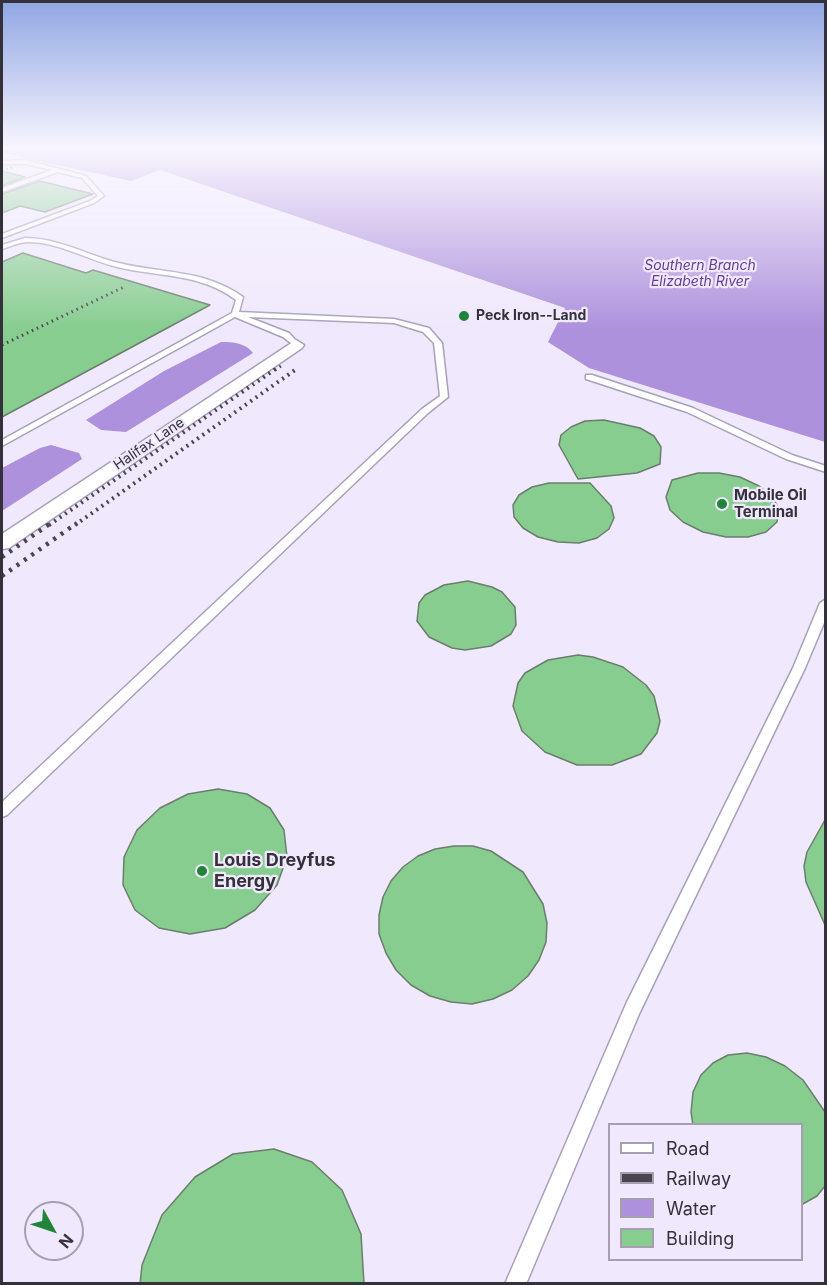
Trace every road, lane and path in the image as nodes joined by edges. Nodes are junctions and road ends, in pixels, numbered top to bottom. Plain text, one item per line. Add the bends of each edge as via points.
1 (71, 210) edge
2 (2, 236) edge
3 (2, 247) edge
4 (235, 314) junction
5 (296, 345) joint
6 (589, 377) dead end
7 (2, 443) edge
8 (825, 470) edge
9 (2, 543) edge
10 (825, 603) edge
11 (2, 811) edge
12 (515, 1284) edge

1 - 2 lane
3 - 4 lane via 28,240 43,242 119,266 162,270 218,285 240,299
4 - 5 lane via 286,335
4 - 7 lane
4 - 11 lane via 394,321 426,330 438,343 444,396 254,570
5 - 9 street, Halifax Lane
6 - 8 lane via 682,406
10 - 12 lane via 816,633 633,1008

